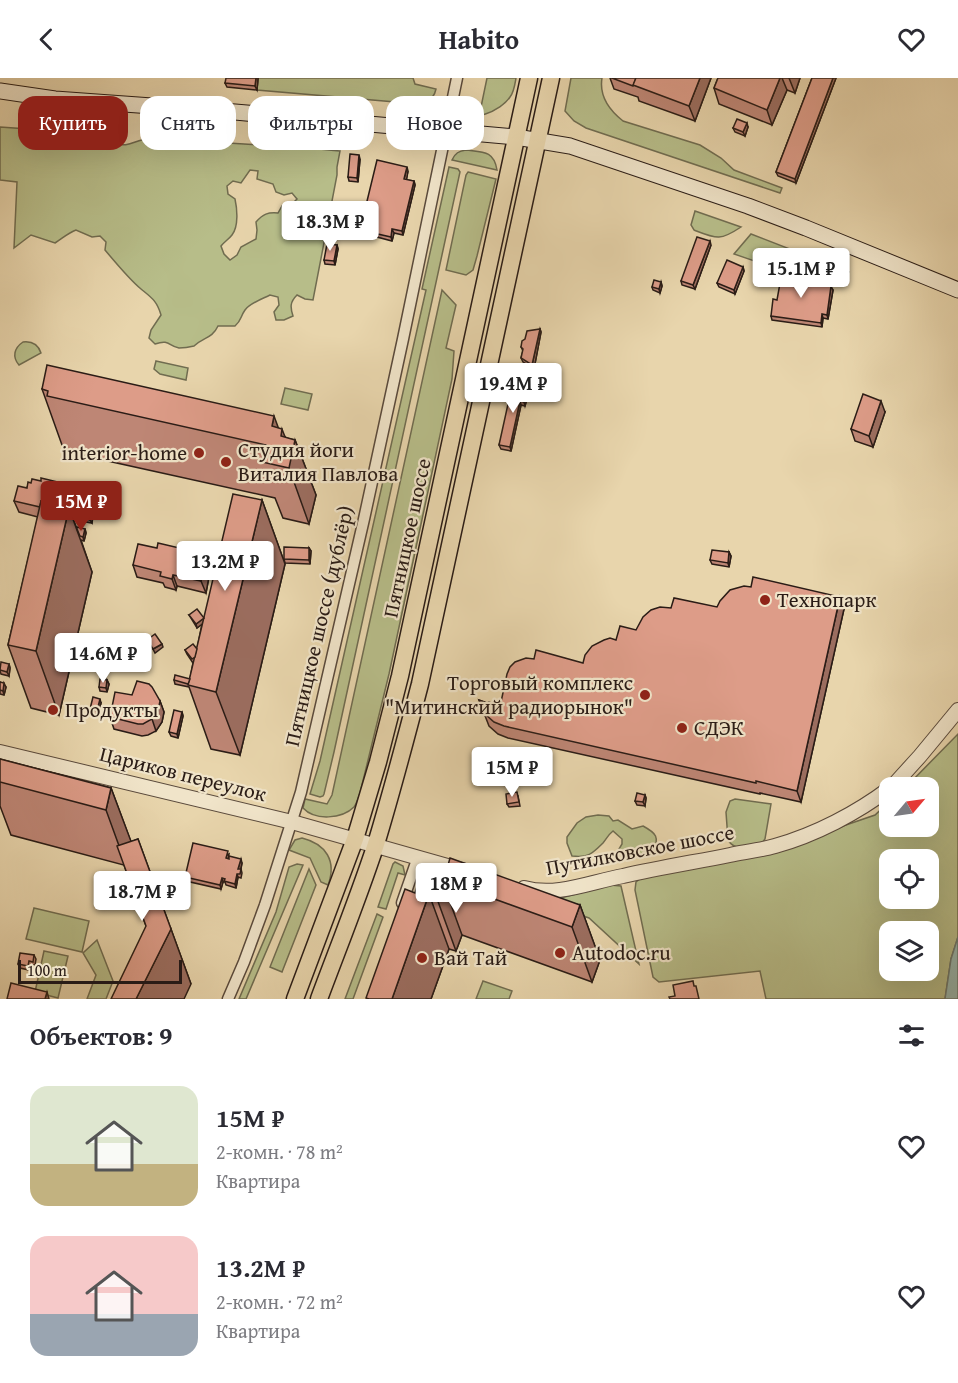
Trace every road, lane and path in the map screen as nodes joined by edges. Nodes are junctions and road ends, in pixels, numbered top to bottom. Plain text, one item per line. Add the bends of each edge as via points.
1 (457, 78) edge
2 (529, 78) edge
3 (551, 78) edge
4 (0, 91) edge
5 (453, 96) edge
6 (386, 126) edge
7 (484, 135) edge
8 (516, 137) junction
9 (537, 141) junction
10 (442, 150) edge
11 (958, 290) edge
12 (958, 710) edge
13 (0, 752) edge
14 (901, 777) edge
15 (879, 796) edge
16 (292, 822) junction
17 (355, 839) junction
18 (376, 845) junction
19 (418, 857) junction
20 (477, 874) edge
21 (510, 884) edge
22 (400, 909) edge
23 (228, 999) edge
24 (295, 999) edge
25 (319, 999) edge

1 - 5 street, Пятницкое шоссе (дублёр)
2 - 8 main road, Пятницкое шоссе
3 - 9 main road, Пятницкое шоссе
4 - 6 main road
7 - 8 main road
8 - 9 main road
8 - 17 main road, Пятницкое шоссе via 400,676
9 - 11 main road via 570,146 748,206
9 - 18 main road, Пятницкое шоссе via 420,684
10 - 16 street, Пятницкое шоссе (дублёр) via 364,519
12 - 14 street, Путилковское шоссе
13 - 16 street, Цариков переулок
15 - 21 street, Путилковское шоссе via 840,819 777,845 548,892
16 - 17 street, Цариков переулок
16 - 23 street, Пятницкое шоссе (дублёр)
17 - 18 street
17 - 24 main road, Пятницкое шоссе
18 - 19 street
18 - 25 main road, Пятницкое шоссе
19 - 20 street
19 - 22 street

